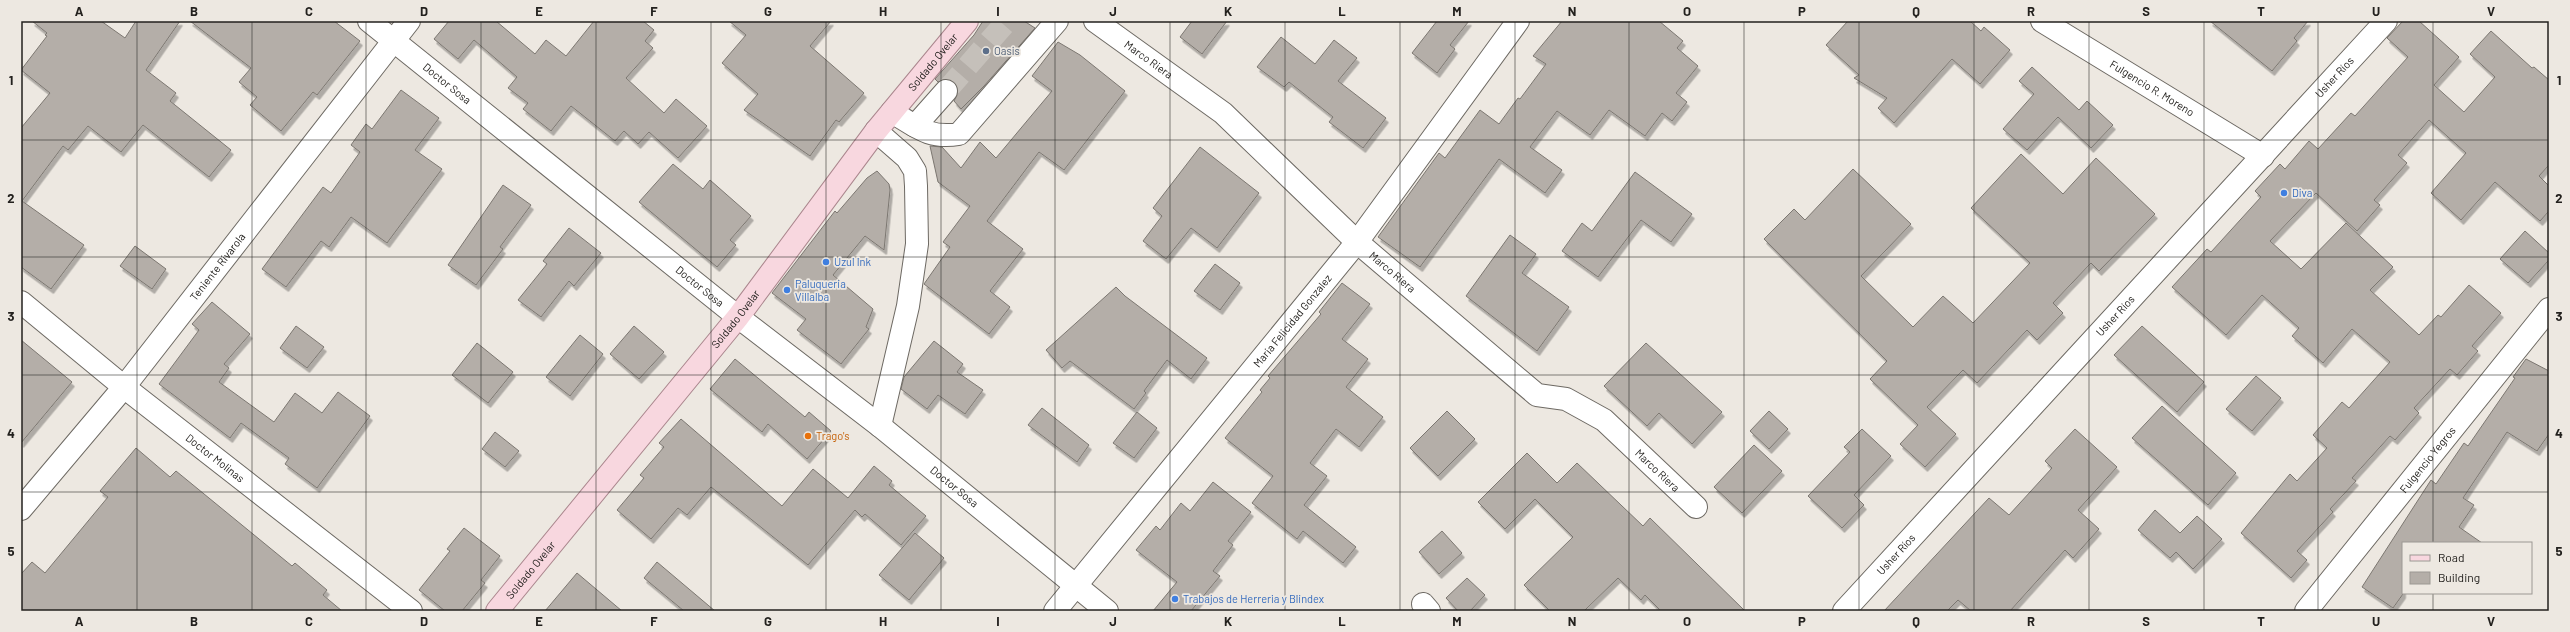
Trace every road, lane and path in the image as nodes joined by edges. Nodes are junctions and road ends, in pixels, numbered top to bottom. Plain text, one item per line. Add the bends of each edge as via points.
1 (369, 21) edge
2 (408, 21) edge
3 (967, 21) edge
4 (1057, 21) edge
5 (1095, 21) edge
6 (1518, 21) edge
7 (2042, 21) edge
8 (2386, 21) edge
9 (392, 39) junction
10 (946, 91) tunnel mouth
11 (892, 112) junction
12 (915, 126) junction
13 (876, 131) junction
14 (2263, 156) junction
15 (1357, 242) junction
16 (21, 302) edge
17 (2549, 309) edge
18 (738, 317) junction
19 (124, 387) junction
20 (880, 426) junction
21 (1696, 507) dead end
22 (21, 509) edge
23 (1076, 585) junction
24 (2314, 608) edge
25 (411, 611) edge
26 (497, 611) edge
27 (1055, 611) edge
28 (1107, 611) edge
29 (1844, 611) edge

1 - 9 street, Doctor Sosa
2 - 9 street, Teniente Rivarola
3 - 11 main road, Soldado Ovelar
4 - 12 street via 959,134 927,134
5 - 15 street, Marco Riera via 1223,113
6 - 15 street, Maria Felicidad Gonzalez
7 - 14 street, Fulgencio R. Moreno
8 - 14 street, Usher Ríos
9 - 18 street, Doctor Sosa
9 - 19 street, Teniente Rivarola
10 - 12 street
11 - 12 street
11 - 13 main road, Soldado Ovelar
13 - 18 main road, Soldado Ovelar
13 - 20 street via 907,158 915,171 916,186 916,244 908,306
14 - 29 street, Usher Ríos
15 - 21 street, Marco Riera via 1537,395 1566,399 1604,420
15 - 23 street, Maria Felicidad Gonzalez
16 - 19 street, Doctor Molinas
17 - 24 street, Fulgencio Yegros
18 - 20 street, Doctor Sosa
18 - 26 main road, Soldado Ovelar
19 - 22 street, Teniente Rivarola
19 - 25 street, Doctor Molinas
20 - 23 street, Doctor Sosa
23 - 27 street, Maria Felicidad Gonzalez
23 - 28 street, Doctor Sosa

